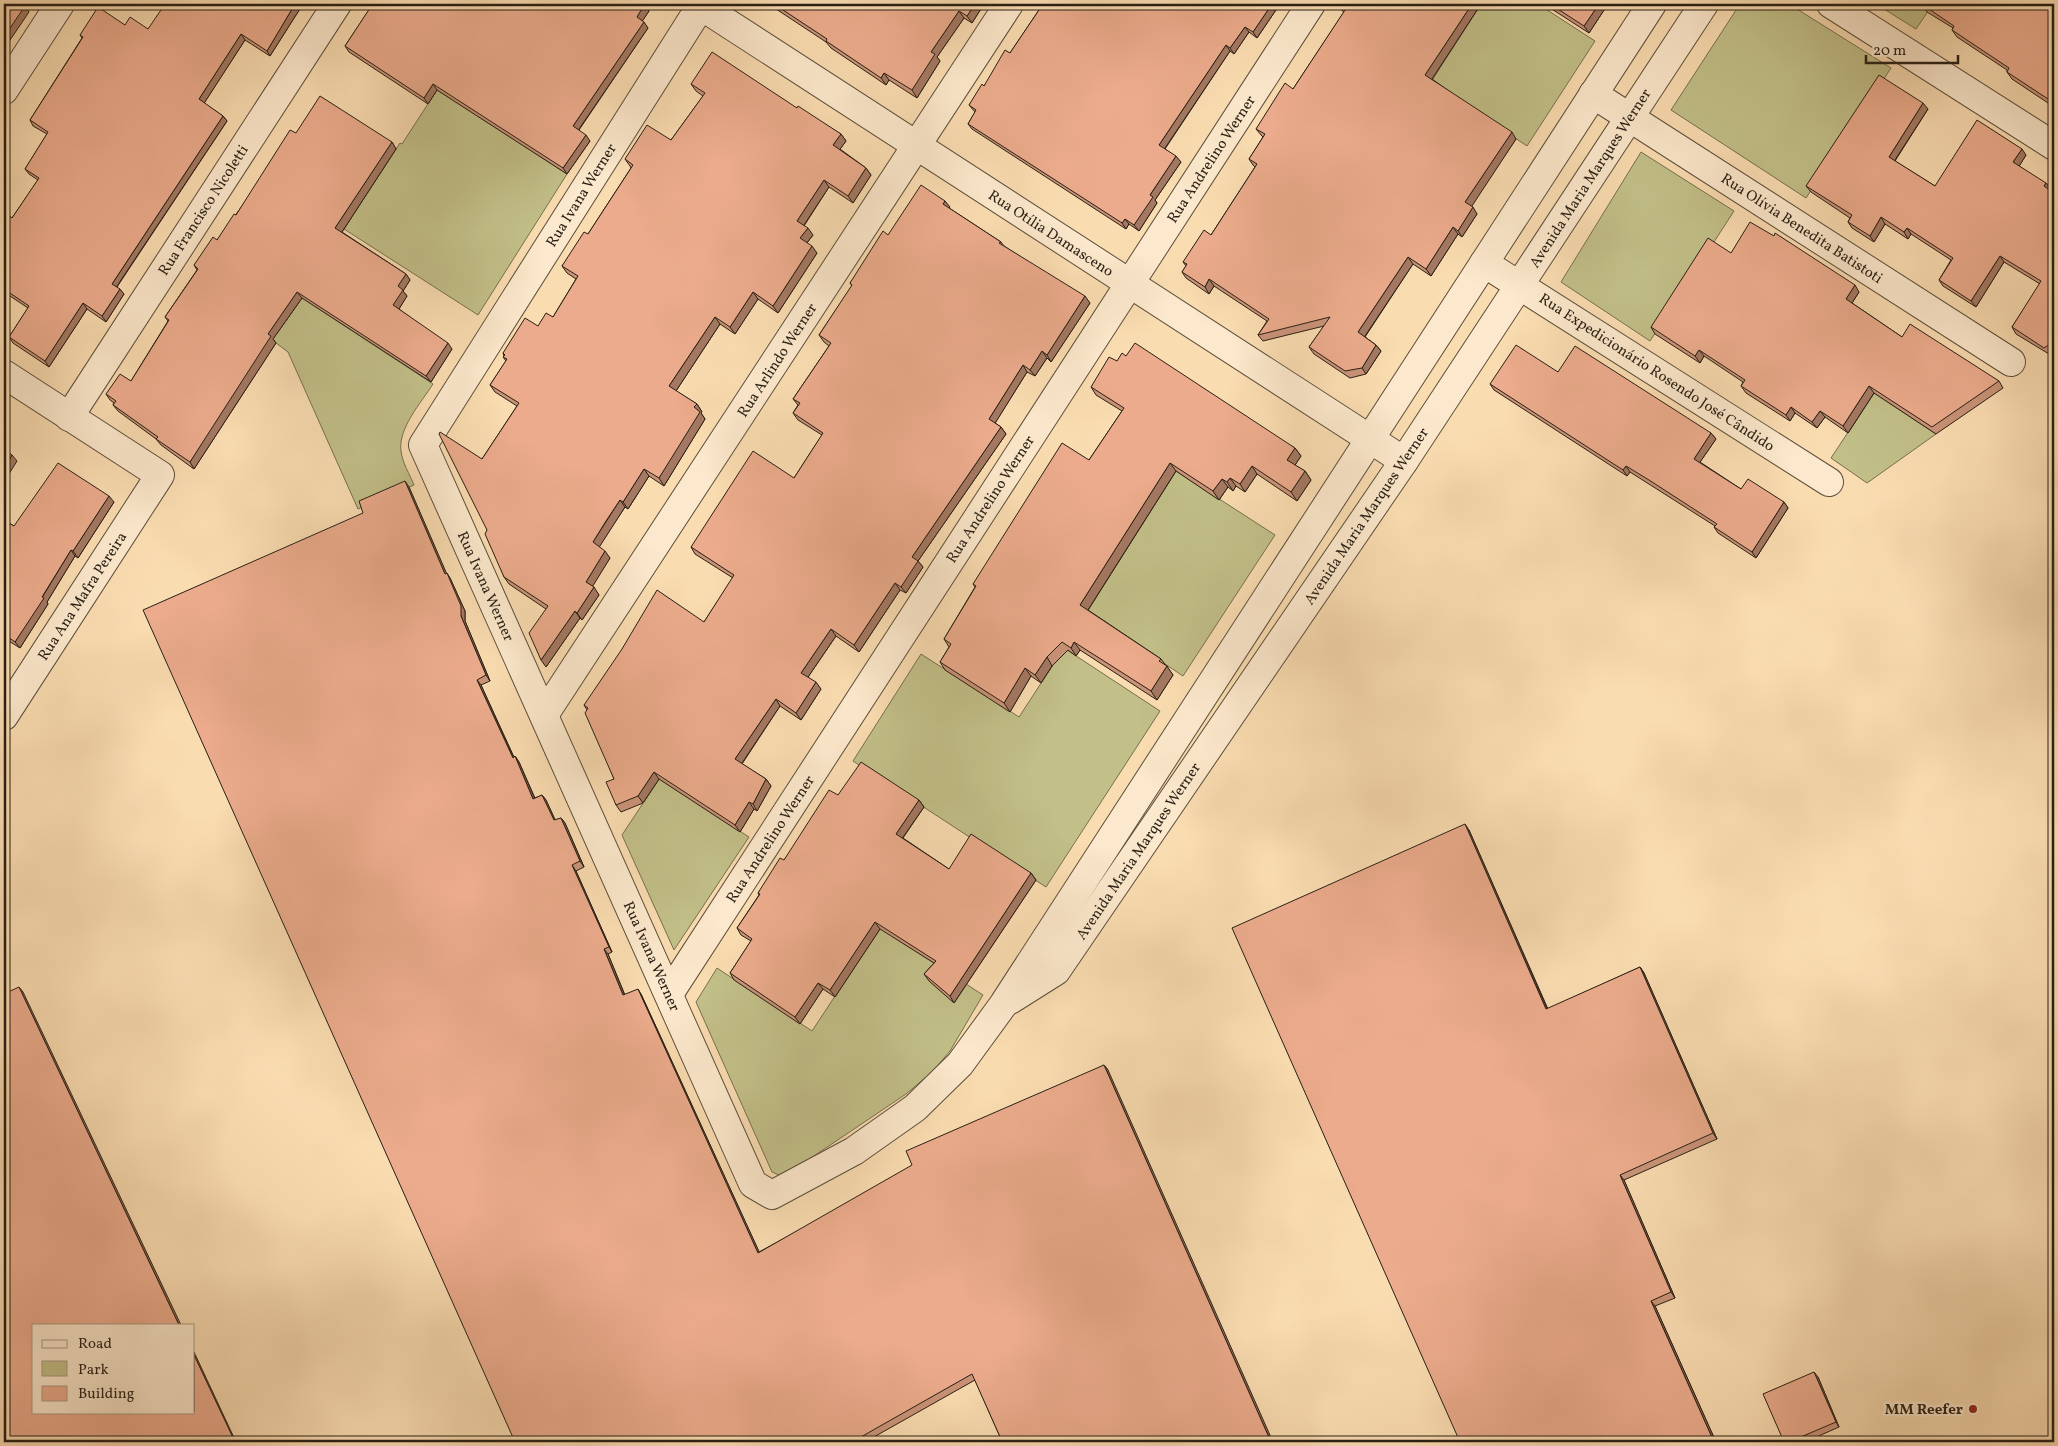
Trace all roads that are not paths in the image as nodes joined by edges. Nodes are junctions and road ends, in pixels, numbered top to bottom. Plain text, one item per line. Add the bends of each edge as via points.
1 (60, 4) edge
2 (338, 4) edge
3 (700, 4) edge
4 (1009, 4) edge
5 (1311, 4) edge
6 (1652, 4) edge
7 (1704, 4) edge
8 (1831, 4) edge
9 (4, 90) edge
10 (1593, 94) junction
11 (1630, 117) junction
12 (917, 145) junction
13 (2054, 146) edge
14 (1484, 263) junction
15 (1130, 284) junction
16 (1520, 285) junction
17 (2010, 362) dead end
18 (4, 374) edge
19 (69, 416) junction
20 (1370, 439) junction
21 (1404, 461) junction
22 (1829, 482) dead end
23 (12, 688) edge
24 (544, 715) junction
25 (4, 716) edge
26 (669, 994) junction
27 (1003, 1005) junction
28 (772, 1195) joint

1 - 9 street
2 - 19 street, Rua Francisco Nicoletti
3 - 12 street, Rua Otília Damasceno
3 - 24 street, Rua Ivana Werner via 423,445
4 - 12 street, Rua Arlindo Werner
5 - 15 street, Rua Andrelino Werner
6 - 10 street, Avenida Maria Marques Werner
7 - 11 street, Avenida Maria Marques Werner
8 - 13 street
10 - 11 street, Rua Olívia Benedita Batistoti
10 - 14 street, Avenida Maria Marques Werner
11 - 16 street, Avenida Maria Marques Werner
11 - 17 street, Rua Olívia Benedita Batistoti
12 - 15 street, Rua Otília Damasceno
12 - 24 street, Rua Arlindo Werner
14 - 16 street, Rua Expedicionário Rosendo José Cândido
14 - 20 street, Avenida Maria Marques Werner
15 - 20 street, Rua Otília Damasceno
15 - 26 street, Rua Andrelino Werner
16 - 21 street, Avenida Maria Marques Werner
16 - 22 street, Rua Expedicionário Rosendo José Cândido
18 - 19 street
19 - 23 street, Rua Ana Mafra Pereira via 160,475
20 - 21 street, Rua Otília Damasceno
20 - 27 street, Avenida Maria Marques Werner
21 - 27 street, Avenida Maria Marques Werner via 1056,971
23 - 25 street, Rua Ana Mafra Pereira
24 - 26 street, Rua Ivana Werner
26 - 28 street, Rua Ivana Werner via 753,1184
27 - 28 street, Avenida Maria Marques Werner via 960,1064 915,1108 854,1151

